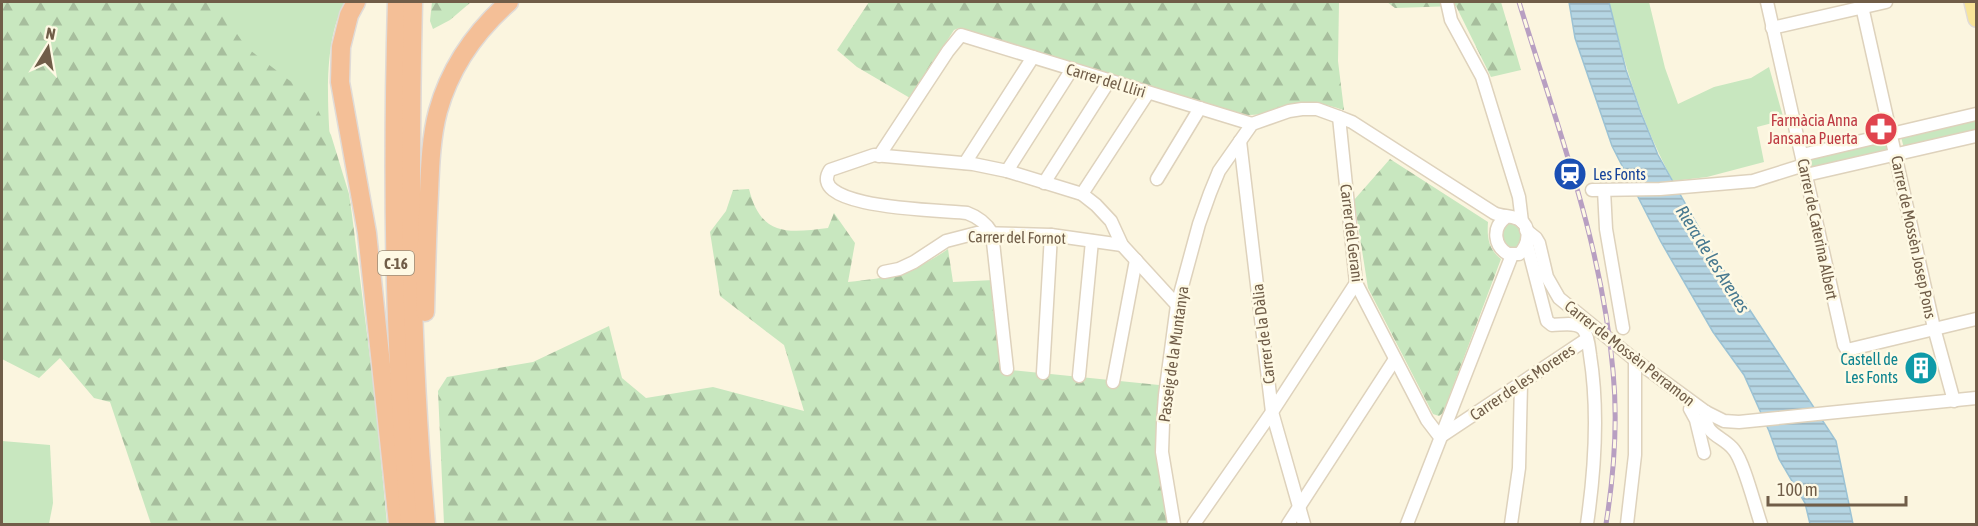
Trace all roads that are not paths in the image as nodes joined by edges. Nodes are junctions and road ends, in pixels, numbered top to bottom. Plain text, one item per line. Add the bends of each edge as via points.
1 (356, 2) edge
2 (397, 2) edge
3 (413, 2) edge
4 (509, 2) edge
5 (1447, 2) edge
6 (1767, 2) edge
7 (1886, 2) edge
8 (1972, 2) edge
9 (1862, 4) edge
10 (1977, 19) edge
11 (1772, 28) junction
12 (1033, 57) junction
13 (1072, 69) junction
14 (1109, 81) junction
15 (1148, 93) junction
16 (1200, 108) junction
17 (1977, 114) edge
18 (1338, 117) junction
19 (1252, 124) junction
20 (1892, 133) junction
21 (1977, 136) edge
22 (1240, 141) junction
23 (1896, 154) junction
24 (879, 156) junction
25 (964, 163) junction
26 (1804, 165) junction
27 (1007, 171) junction
28 (1157, 179) dead end
29 (1044, 183) junction
30 (1082, 194) junction
31 (1505, 218) junction
32 (1524, 226) junction
33 (992, 233) junction
34 (1051, 235) junction
35 (1092, 241) junction
36 (1527, 244) junction
37 (1122, 245) junction
38 (1512, 255) junction
39 (1136, 260) junction
40 (884, 272) dead end
41 (1356, 284) junction
42 (1177, 305) junction
43 (1977, 319) edge
44 (1623, 328) dead end
45 (1934, 328) junction
46 (1587, 339) junction
47 (1395, 359) junction
48 (1635, 360) junction
49 (1007, 369) dead end
50 (1043, 373) dead end
51 (1079, 376) dead end
52 (1113, 382) dead end
53 (1521, 384) junction
54 (1977, 398) edge
55 (1954, 401) junction
56 (1690, 409) dead end
57 (1272, 412) junction
58 (1706, 412) junction
59 (1440, 437) junction
60 (421, 445) junction
61 (1704, 453) dead end
62 (1299, 506) junction
63 (398, 525) edge
64 (410, 525) edge
65 (426, 525) edge
66 (1174, 525) edge
67 (1194, 525) edge
68 (1288, 525) edge
69 (1304, 525) edge
70 (1407, 525) edge
71 (1511, 525) edge
72 (1587, 525) edge
73 (1627, 525) edge
74 (1761, 525) edge

1 - 63 highway via 344,30 340,82 367,233
2 - 64 highway, C-16 via 394,211
3 - 60 highway, C-16 via 411,210
4 - 60 highway via 493,16 460,59 438,111 429,202
5 - 32 street via 1451,20 1482,76 1519,197
6 - 11 street, Carrer de Caterina Albert
7 - 9 street
8 - 10 main road
9 - 11 street
9 - 20 street, Carrer de Mossèn Josep Pons
11 - 26 street, Carrer de Caterina Albert
12 - 13 street, Carrer del Lliri
12 - 24 street, Carrer del Lliri via 961,35
12 - 25 street
13 - 14 street, Carrer del Lliri
13 - 27 street
14 - 15 street, Carrer del Lliri
14 - 29 street
15 - 16 street, Carrer del Lliri
15 - 30 street
16 - 19 street, Carrer del Lliri
16 - 28 street
17 - 20 street
18 - 19 street via 1317,109 1302,110
18 - 31 street
18 - 41 street, Carrer del Gerani
19 - 22 street, Passeig de la Muntanya
20 - 23 street, Carrer de Mossèn Josep Pons
20 - 26 street
21 - 23 street
22 - 42 street, Passeig de la Muntanya via 1209,193
22 - 57 street, Carrer de la Dàlia
23 - 26 street
23 - 45 street, Carrer de Mossèn Josep Pons
24 - 25 street
24 - 33 street via 830,170 828,184 843,196 873,205 967,213 984,222
25 - 27 street
26 - 44 street via 1753,181 1601,190
26 - 45 street, Carrer de Caterina Albert via 1847,350
27 - 29 street
29 - 30 street
30 - 37 street via 1111,221
31 - 32 street via 1514,217
31 - 38 street via 1499,223 1496,236 1500,249
32 - 36 street
32 - 48 street, Carrer de Mossèn Perramon via 1539,243 1547,277 1559,298
33 - 34 street, Carrer del Fornot
33 - 40 street, Carrer del Fornot via 946,241 914,262
33 - 49 street
34 - 35 street, Carrer del Fornot
34 - 50 street
35 - 37 street, Carrer del Fornot
35 - 51 street
36 - 38 street via 1519,254
36 - 46 street, Carrer de les Moreres via 1547,321 1552,325 1577,325 1583,328
37 - 39 street
38 - 59 street
39 - 42 street
39 - 52 street
41 - 47 street, Carrer del Gerani
41 - 57 street
42 - 66 street, Passeig de la Muntanya via 1162,452
43 - 45 street
45 - 55 street, Carrer de Mossèn Josep Pons
46 - 53 street, Carrer de les Moreres
46 - 72 street via 1593,376 1595,439
47 - 59 street, Carrer del Gerani
47 - 62 street
48 - 58 street, Carrer de Mossèn Perramon
48 - 73 street via 1635,455
53 - 59 street, Carrer de les Moreres
53 - 71 street via 1519,468
54 - 55 street
55 - 58 street, Carrer de Mossèn Perramon via 1739,422 1724,421
56 - 61 street
57 - 62 street, Carrer de la Dàlia
57 - 67 street
58 - 74 street via 1709,430 1735,450
59 - 70 street
60 - 65 highway, C-16
62 - 68 street
62 - 69 street, Carrer de la Dàlia

